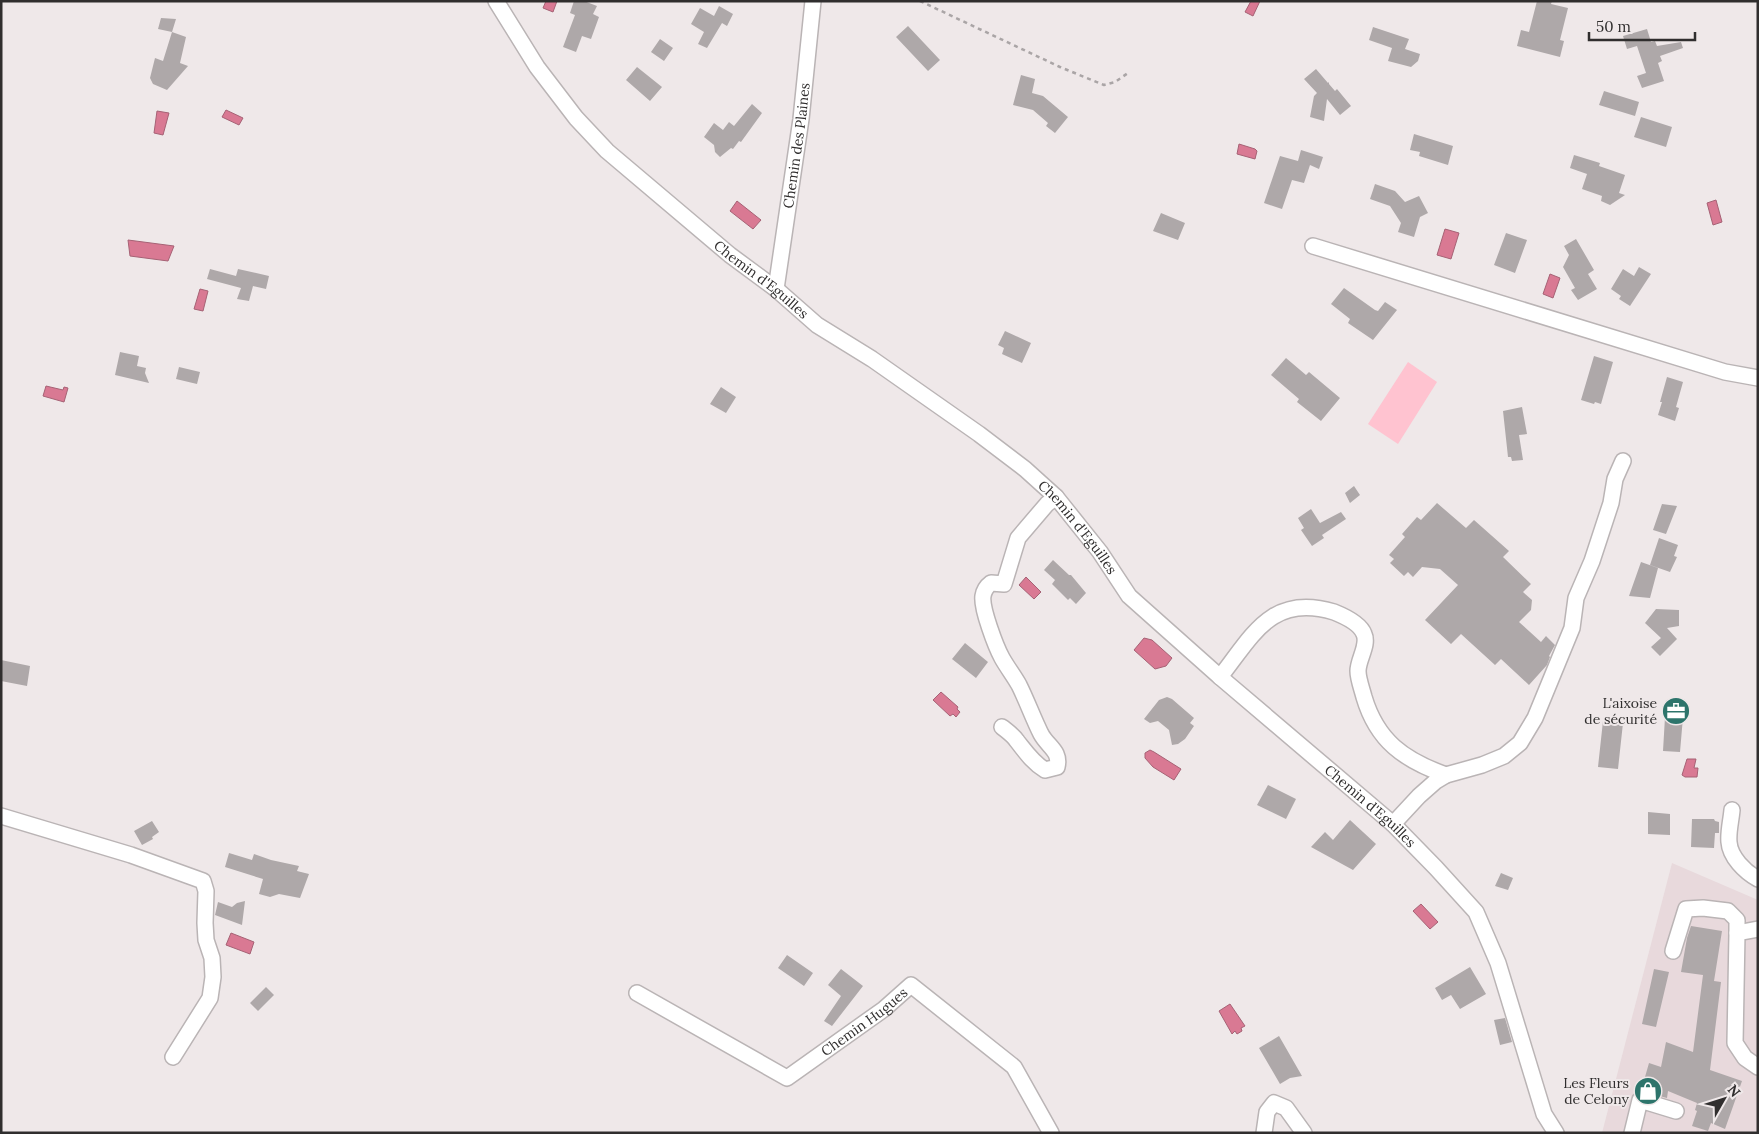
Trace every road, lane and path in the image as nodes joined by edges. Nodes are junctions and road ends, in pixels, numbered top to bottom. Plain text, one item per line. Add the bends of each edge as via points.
1 (496, 1) edge
2 (813, 1) edge
3 (920, 1) edge
4 (1128, 73) dead end
5 (1313, 246) dead end
6 (776, 289) junction
7 (1758, 378) edge
8 (1623, 461) dead end
9 (1056, 497) junction
10 (1220, 678) junction
11 (1002, 727) dead end
12 (1446, 775) junction
13 (1732, 810) dead end
14 (1, 816) edge
15 (1393, 824) junction
16 (1758, 879) edge
17 (1758, 929) edge
18 (1737, 933) junction
19 (1673, 951) dead end
20 (637, 993) dead end
21 (173, 1057) dead end
22 (1758, 1067) edge
23 (1676, 1111) dead end
24 (1051, 1133) edge
25 (1264, 1133) edge
26 (1304, 1133) edge
27 (1556, 1133) edge
28 (1632, 1133) edge

1 - 6 street, Chemin d'Eguilles via 537,67 576,118 608,151 730,255
2 - 6 street, Chemin des Plaines via 801,119
3 - 4 path via 1060,68 1104,85
5 - 7 street via 1725,372
6 - 9 street, Chemin d'Eguilles via 817,325 979,434
8 - 12 street via 1592,561 1576,598 1572,628 1535,718 1520,743 1504,756
9 - 10 street, Chemin d'Eguilles via 1100,552 1129,596
9 - 11 street via 1018,538 1004,584 991,583 983,596 1001,656 1019,685 1040,732 1056,752 1057,767 1045,770 1039,766
10 - 12 street via 1261,626 1278,612 1309,606 1339,614 1364,632 1366,640 1358,671 1366,704 1383,737 1403,754
10 - 15 street, Chemin d'Eguilles
12 - 15 street via 1426,789
13 - 16 street via 1729,842 1733,855
14 - 21 street via 131,855 203,881 206,891 204,923 212,958 210,998
15 - 27 street, Chemin d'Eguilles via 1476,912 1498,963 1544,1114
17 - 18 street
18 - 19 street via 1737,920 1728,911 1686,909
18 - 22 street via 1735,1043 1745,1058
20 - 24 street, Chemin Hugues via 787,1078 884,1009 911,985 1014,1067
23 - 28 street via 1640,1100
25 - 26 street via 1267,1112 1274,1103 1286,1108

